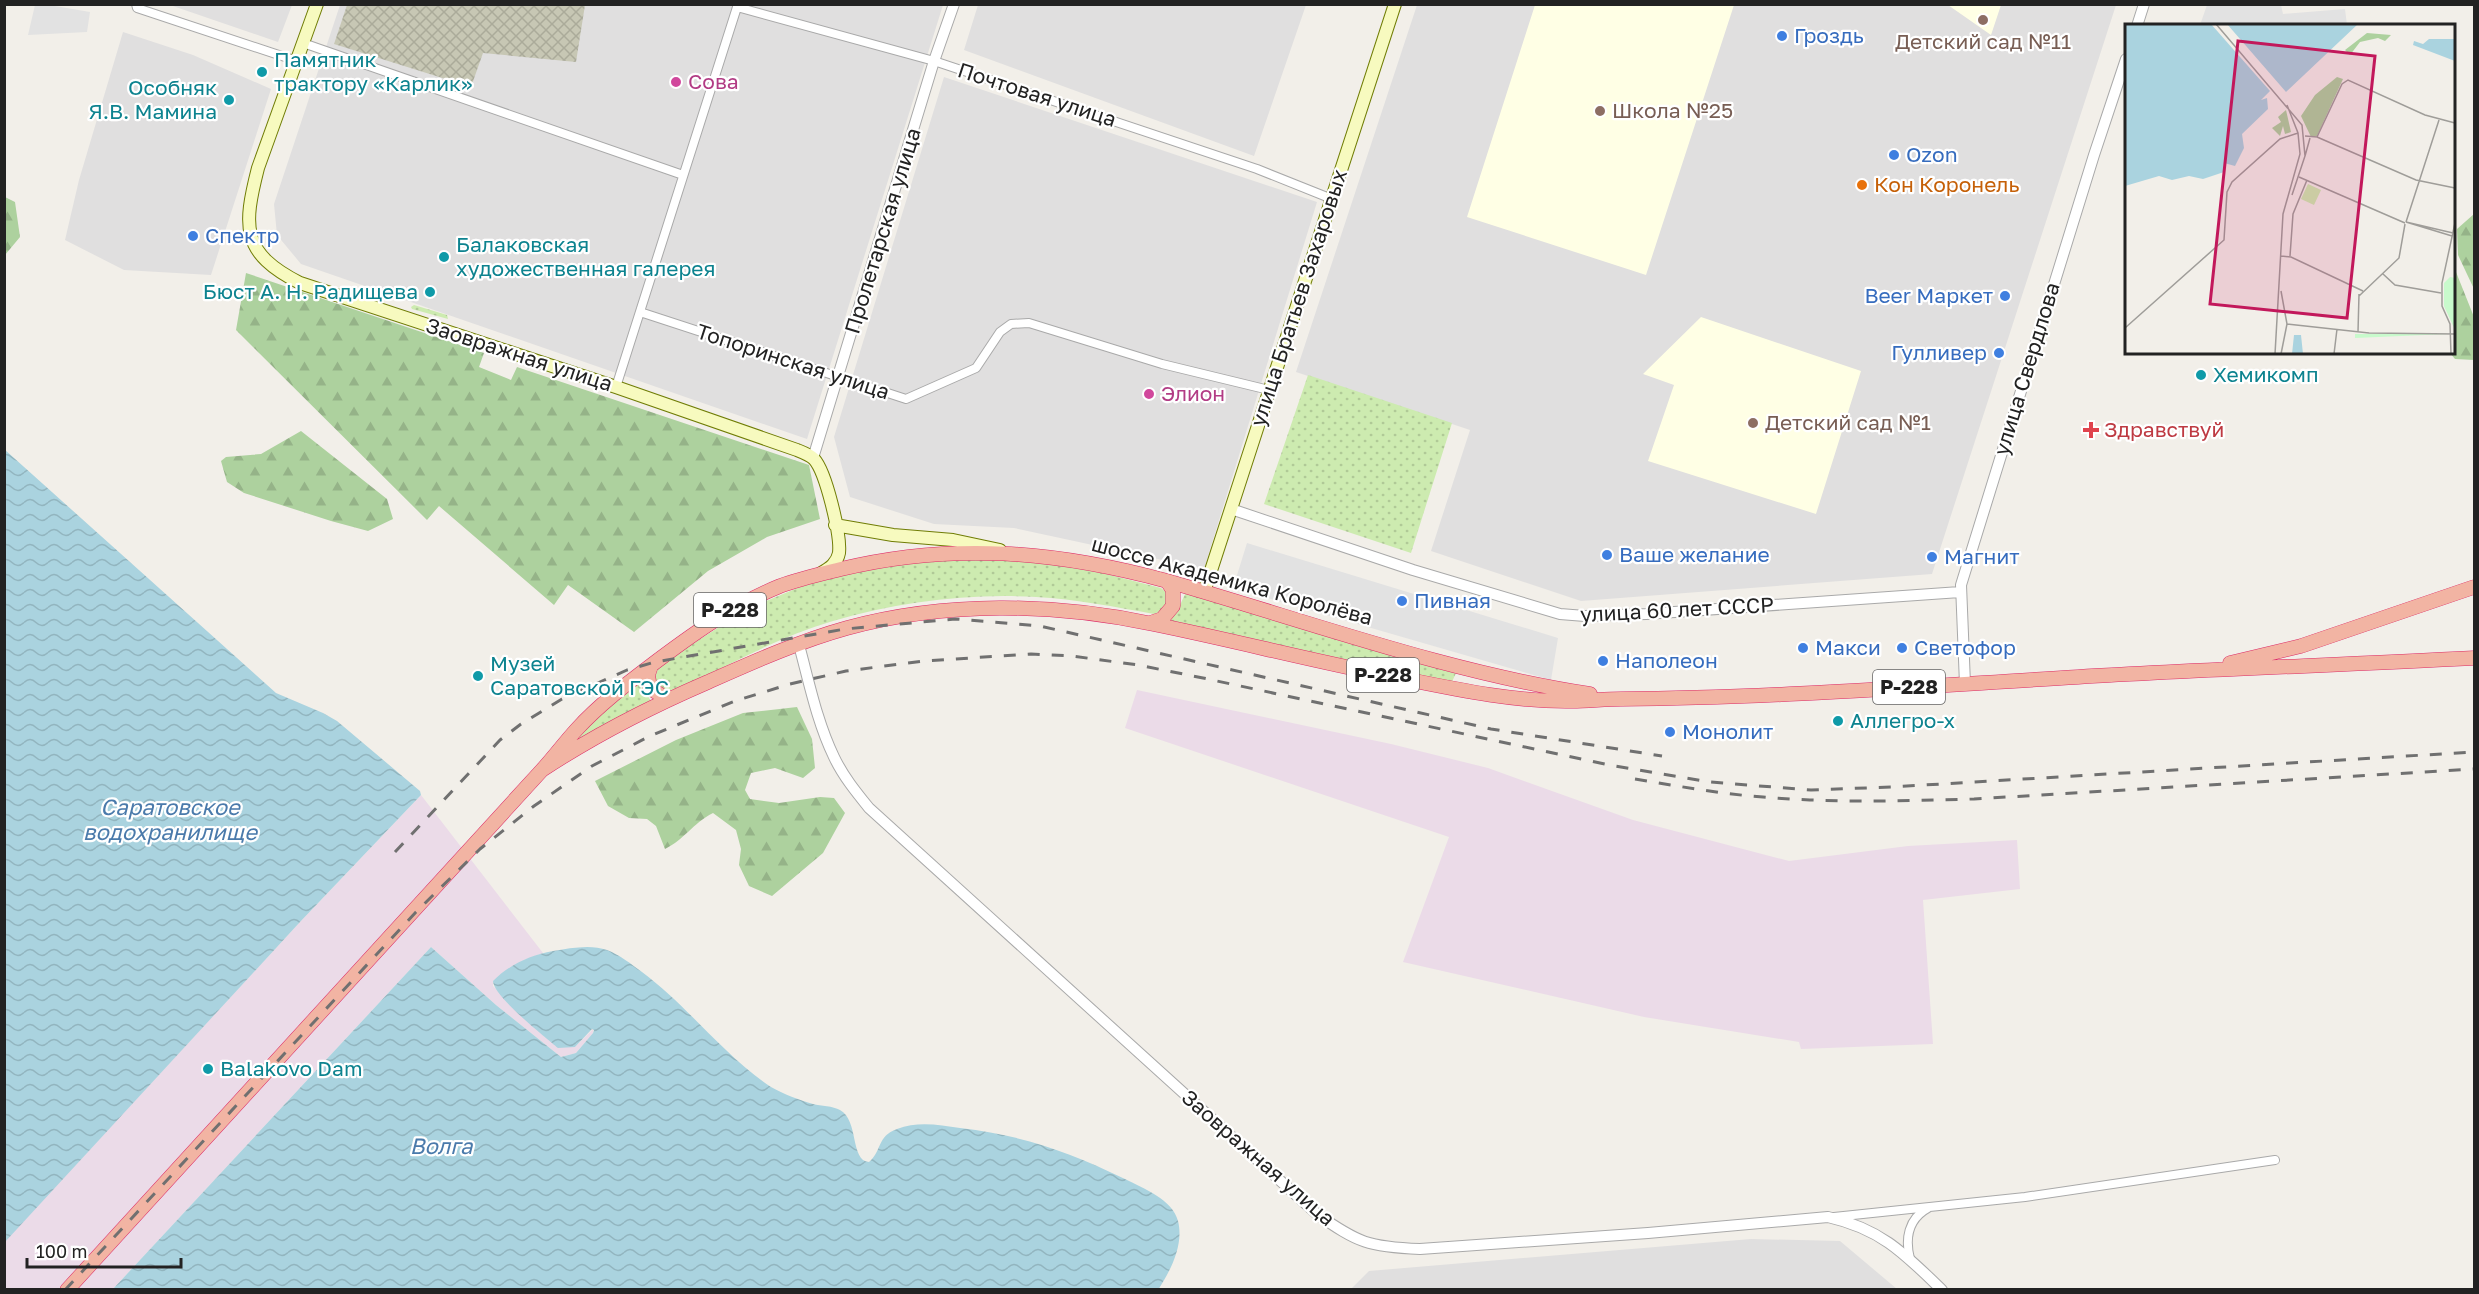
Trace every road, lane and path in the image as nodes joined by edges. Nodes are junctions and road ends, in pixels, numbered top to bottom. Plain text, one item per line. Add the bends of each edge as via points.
1 (317, 4) edge
2 (954, 4) edge
3 (1395, 4) edge
4 (2144, 4) edge
5 (137, 6) edge
6 (738, 6) edge
7 (2138, 24) edge
8 (303, 43) junction
9 (297, 61) junction
10 (934, 61) junction
11 (2125, 65) edge
12 (683, 175) junction
13 (1332, 199) junction
14 (640, 312) junction
15 (839, 378) junction
16 (616, 387) junction
17 (1269, 390) junction
18 (813, 458) junction
19 (1231, 509) junction
20 (835, 525) junction
21 (1009, 552) junction
22 (819, 574) junction
23 (1167, 581) junction
24 (2475, 587) edge
25 (1204, 591) junction
26 (1960, 592) junction
27 (1150, 623) junction
28 (798, 645) junction
29 (2475, 658) edge
30 (651, 666) junction
31 (2199, 670) junction
32 (1965, 684) junction
33 (672, 698) junction
34 (1618, 699) junction
35 (542, 770) junction
36 (2275, 1160) dead end
37 (1931, 1207) junction
38 (1828, 1217) junction
39 (1910, 1259) junction
40 (67, 1290) edge
41 (1942, 1290) edge

1 - 8 main road
2 - 10 street, Пролетарская улица
3 - 13 main road, улица Братьев Захаровых
4 - 7 street
5 - 9 street
6 - 10 street, Почтовая улица
6 - 12 street
8 - 9 main road
8 - 12 street
9 - 16 main road, Заовражная улица via 258,168 248,212 251,236 265,260 300,283
10 - 13 street, Почтовая улица via 1257,168
10 - 15 street, Пролетарская улица
11 - 26 street, улица Свердлова
12 - 14 street
13 - 17 main road, улица Братьев Захаровых
14 - 15 street, Топоринская улица
14 - 16 street
15 - 17 street, Топоринская улица via 911,398 976,368 1000,332 1011,324 1029,323 1162,364
15 - 18 street, Пролетарская улица
16 - 18 main road, Заовражная улица
17 - 19 main road, улица Братьев Захаровых
18 - 20 main road via 825,484
19 - 25 main road, улица Братьев Захаровых
19 - 26 street, улица 60 лет СССР via 1560,614 1646,614
20 - 21 main road via 953,540
20 - 22 main road via 837,560
21 - 22 highway, шоссе Академика Королёва / Р-228 via 921,554
21 - 23 highway, шоссе Академика Королёва / Р-228 via 1118,567
22 - 30 highway, шоссе Академика Королёва / Р-228 via 740,604
23 - 25 highway, шоссе Академика Королёва / Р-228
23 - 27 highway via 1173,590 1173,606 1162,619
24 - 31 highway, шоссе Академика Королёва / Р-228 via 2301,646
25 - 34 highway, шоссе Академика Королёва / Р-228 via 1469,669
26 - 32 street, улица Свердлова
27 - 28 highway, шоссе Академика Королёва / Р-228 via 1089,612 995,608 886,619
27 - 34 highway, шоссе Академика Королёва / Р-228 via 1464,691 1569,701
28 - 33 highway, шоссе Академика Королёва / Р-228
28 - 38 street, Заовражная улица via 834,758 869,808 1317,1214 1346,1234 1383,1248 1420,1249
29 - 31 highway, шоссе Академика Королёва / Р-228
30 - 33 highway via 650,688
30 - 35 highway, шоссе Академика Королёва / Р-228 via 608,698
31 - 32 highway, шоссе Академика Королёва / Р-228
32 - 34 highway, шоссе Академика Королёва / Р-228
33 - 35 highway, шоссе Академика Королёва / Р-228 via 616,724
35 - 40 highway, Р-228
36 - 37 street
37 - 38 street
37 - 39 street via 1913,1221 1907,1246
38 - 39 street, Заовражная улица via 1869,1230
39 - 41 street, Заовражная улица

